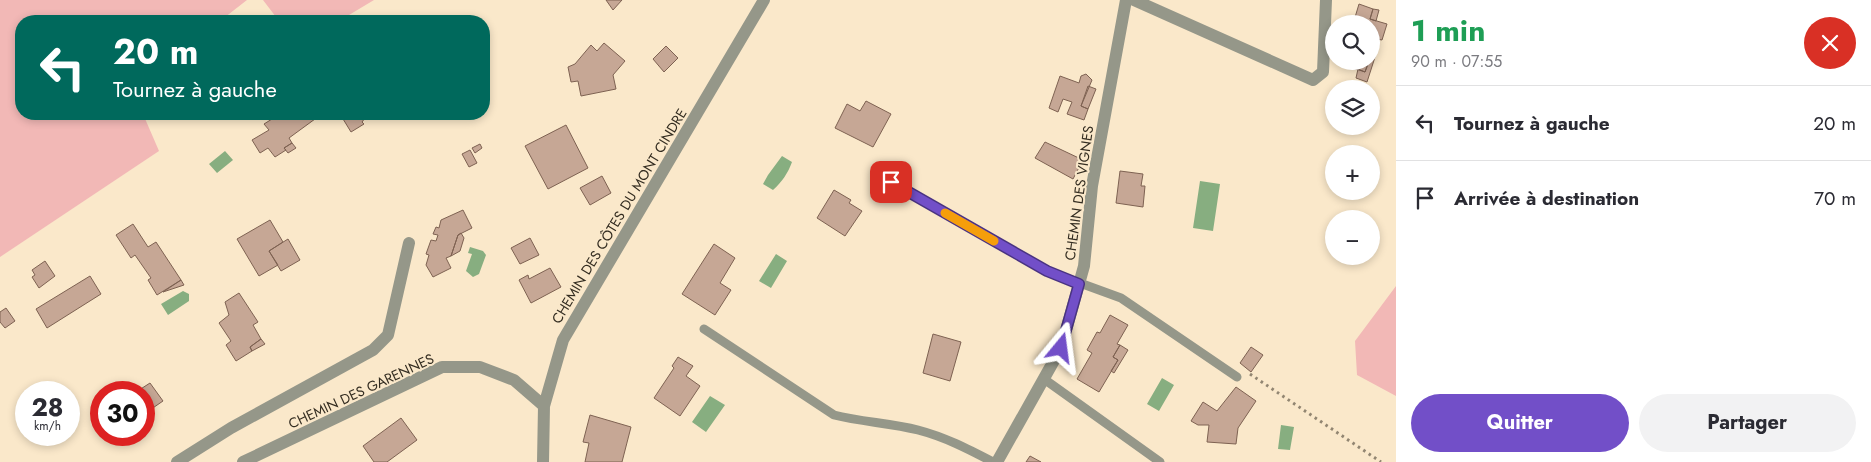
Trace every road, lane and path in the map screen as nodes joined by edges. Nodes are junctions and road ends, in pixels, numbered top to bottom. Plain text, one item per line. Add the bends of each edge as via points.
1 (764, 0) edge
2 (1126, 0) edge
3 (1134, 0) edge
4 (1326, 0) edge
5 (891, 182) dead end
6 (409, 243) dead end
7 (1079, 284) junction
8 (704, 329) dead end
9 (1237, 377) dead end
10 (1044, 379) junction
11 (544, 406) junction
12 (177, 462) edge
13 (243, 462) edge
14 (543, 462) edge
15 (993, 462) edge
16 (998, 462) edge
17 (1160, 462) edge

1 - 11 street, CHEMIN DES CÔTES DU MONT CINDRE via 563,340
2 - 7 street, CHEMIN DES VIGNES via 1092,186 1084,266
3 - 4 street via 1313,80 1323,72
5 - 7 lane via 1047,271
6 - 12 street via 388,335 373,350 231,428
7 - 9 lane via 1121,298
7 - 10 street, CHEMIN DES VIGNES via 1061,348
8 - 15 lane via 834,415 918,430 952,441
10 - 16 street, CHEMIN DES VIGNES
10 - 17 lane
11 - 13 street, CHEMIN DES GARENNES via 514,380 480,367 442,367
11 - 14 street, CHEMIN DES CÔTES DU MONT CINDRE

